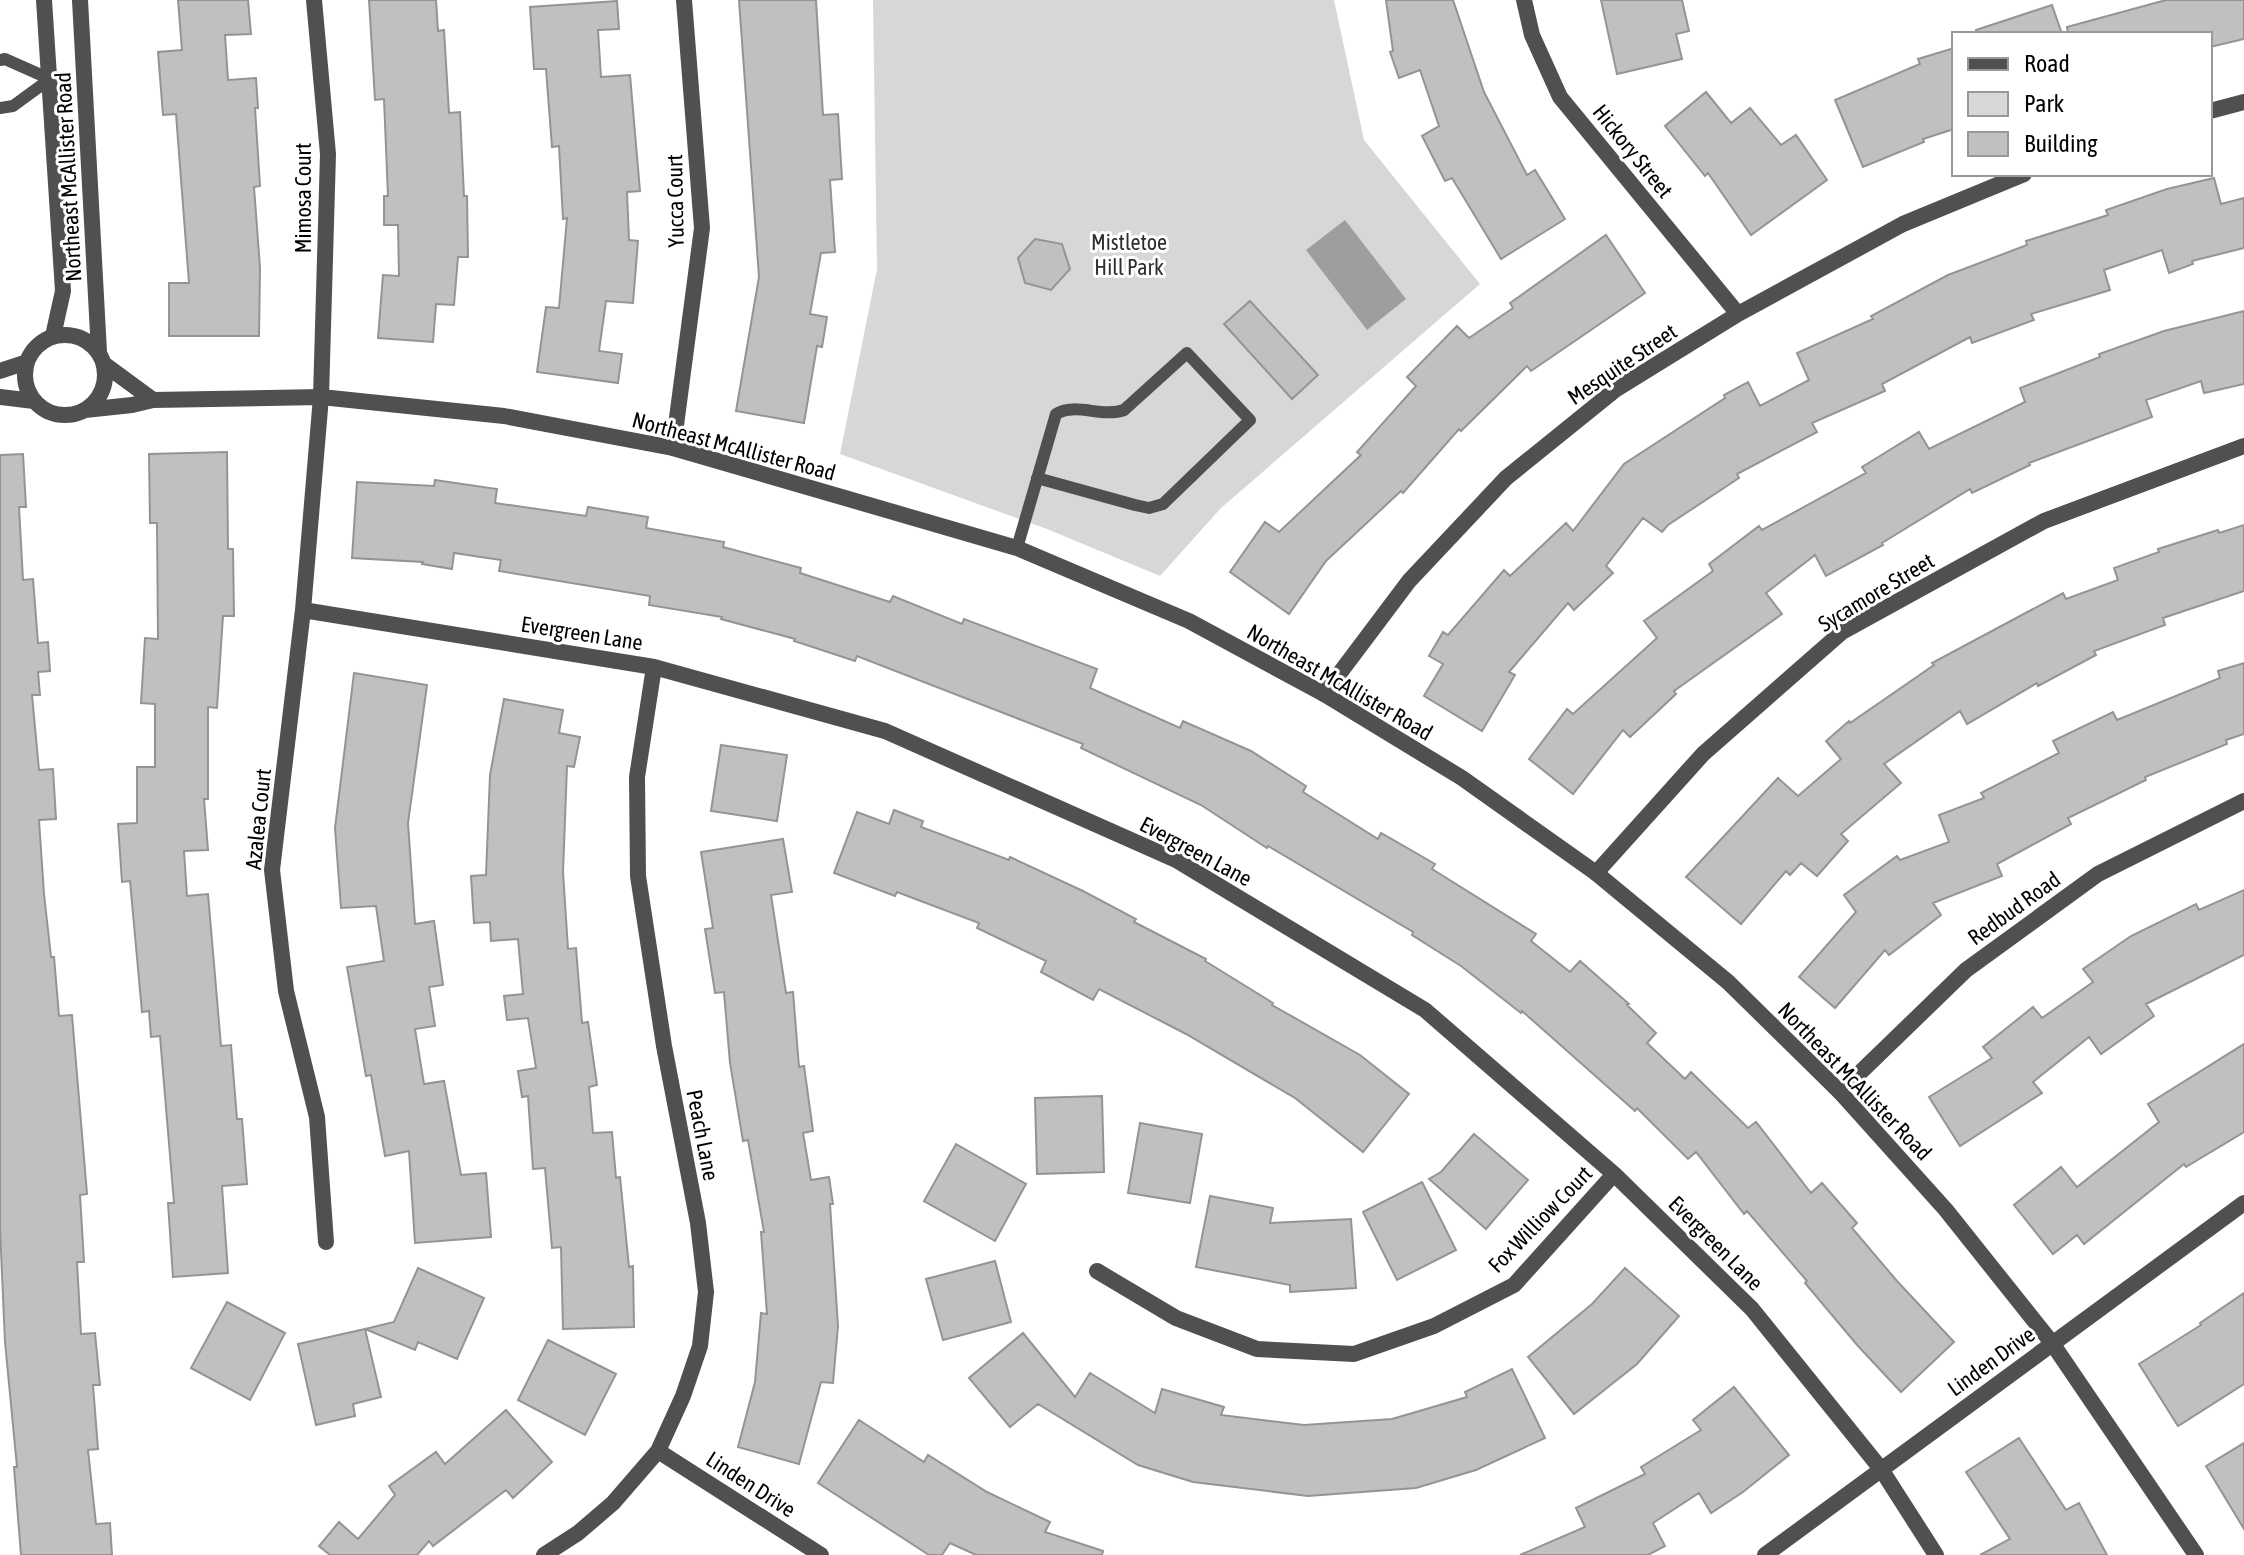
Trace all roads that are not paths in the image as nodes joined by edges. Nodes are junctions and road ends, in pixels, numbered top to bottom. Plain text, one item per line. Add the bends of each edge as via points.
1 (44, 0) edge
2 (80, 0) edge
3 (314, 0) edge
4 (684, 0) edge
5 (1524, 0) edge
6 (0, 60) edge
7 (50, 79) junction
8 (2244, 102) edge
9 (0, 108) edge
10 (2212, 110) edge
11 (2019, 176) edge
12 (1738, 314) junction
13 (53, 336) junction
14 (101, 358) junction
15 (27, 362) junction
16 (0, 371) edge
17 (0, 397) edge
18 (321, 397) junction
19 (153, 400) junction
20 (34, 401) junction
21 (85, 410) junction
22 (2244, 446) edge
23 (673, 448) junction
24 (1037, 478) junction
25 (1017, 548) junction
26 (303, 610) junction
27 (654, 667) junction
28 (1324, 694) junction
29 (2244, 801) edge
30 (1596, 873) junction
31 (1840, 1092) junction
32 (1614, 1174) junction
33 (2244, 1203) edge
34 (326, 1242) dead end
35 (1097, 1271) dead end
36 (2052, 1343) junction
37 (658, 1451) junction
38 (1881, 1469) junction
39 (544, 1555) edge
40 (821, 1555) edge
41 (1765, 1555) edge
42 (1936, 1555) edge
43 (2196, 1555) edge

1 - 7 street, Northeast McAllister Road
2 - 14 street, Northeast McAllister Road
3 - 18 street, Mimosa Court via 328,154
4 - 23 street, Yucca Court via 702,228
5 - 12 street, Hickory Street via 1532,35 1560,97
6 - 7 lane
7 - 9 lane via 13,106
7 - 13 street, Northeast McAllister Road via 63,291
8 - 10 street
11 - 12 street, Mesquite Street via 1903,224
12 - 28 street, Mesquite Street via 1615,390 1506,478 1409,581
13 - 14 street via 78,337
13 - 15 street via 41,342
14 - 19 street
14 - 21 street via 103,389
15 - 16 street
15 - 20 street via 27,389
17 - 20 street
18 - 19 street, Northeast McAllister Road
18 - 23 street, Northeast McAllister Road via 504,416
18 - 26 street, Azalea Court
19 - 21 street, Northeast McAllister Road
20 - 21 street via 58,415
22 - 30 street, Sycamore Street via 2044,521 1842,632 1703,754
23 - 25 street, Northeast McAllister Road
24 - 24 lane via 1056,414 1063,409 1113,414 1124,410 1187,353 1250,420 1163,504 1149,508
24 - 25 lane
25 - 28 street, Northeast McAllister Road via 1189,621
26 - 27 street, Evergreen Lane
26 - 34 street, Azalea Court via 272,870 286,991 317,1117
27 - 32 street, Evergreen Lane via 885,731 1176,860 1425,1010
27 - 37 street, Peach Lane via 637,777 638,876 706,1292 700,1346
28 - 30 street, Northeast McAllister Road via 1462,778
29 - 31 street, Redbud Road via 2098,874 1966,970
30 - 31 street, Northeast McAllister Road via 1728,982
31 - 36 street, Northeast McAllister Road via 1946,1210
32 - 35 street, Fox Williow Court via 1514,1285 1434,1326 1354,1354 1257,1349 1176,1318
32 - 38 street, Evergreen Lane via 1752,1309
33 - 36 street, Linden Drive
36 - 38 street, Linden Drive
36 - 43 street, Northeast McAllister Road
37 - 39 street, Peach Lane via 613,1503
37 - 40 street, Linden Drive
38 - 41 street, Linden Drive
38 - 42 street, Evergreen Lane

